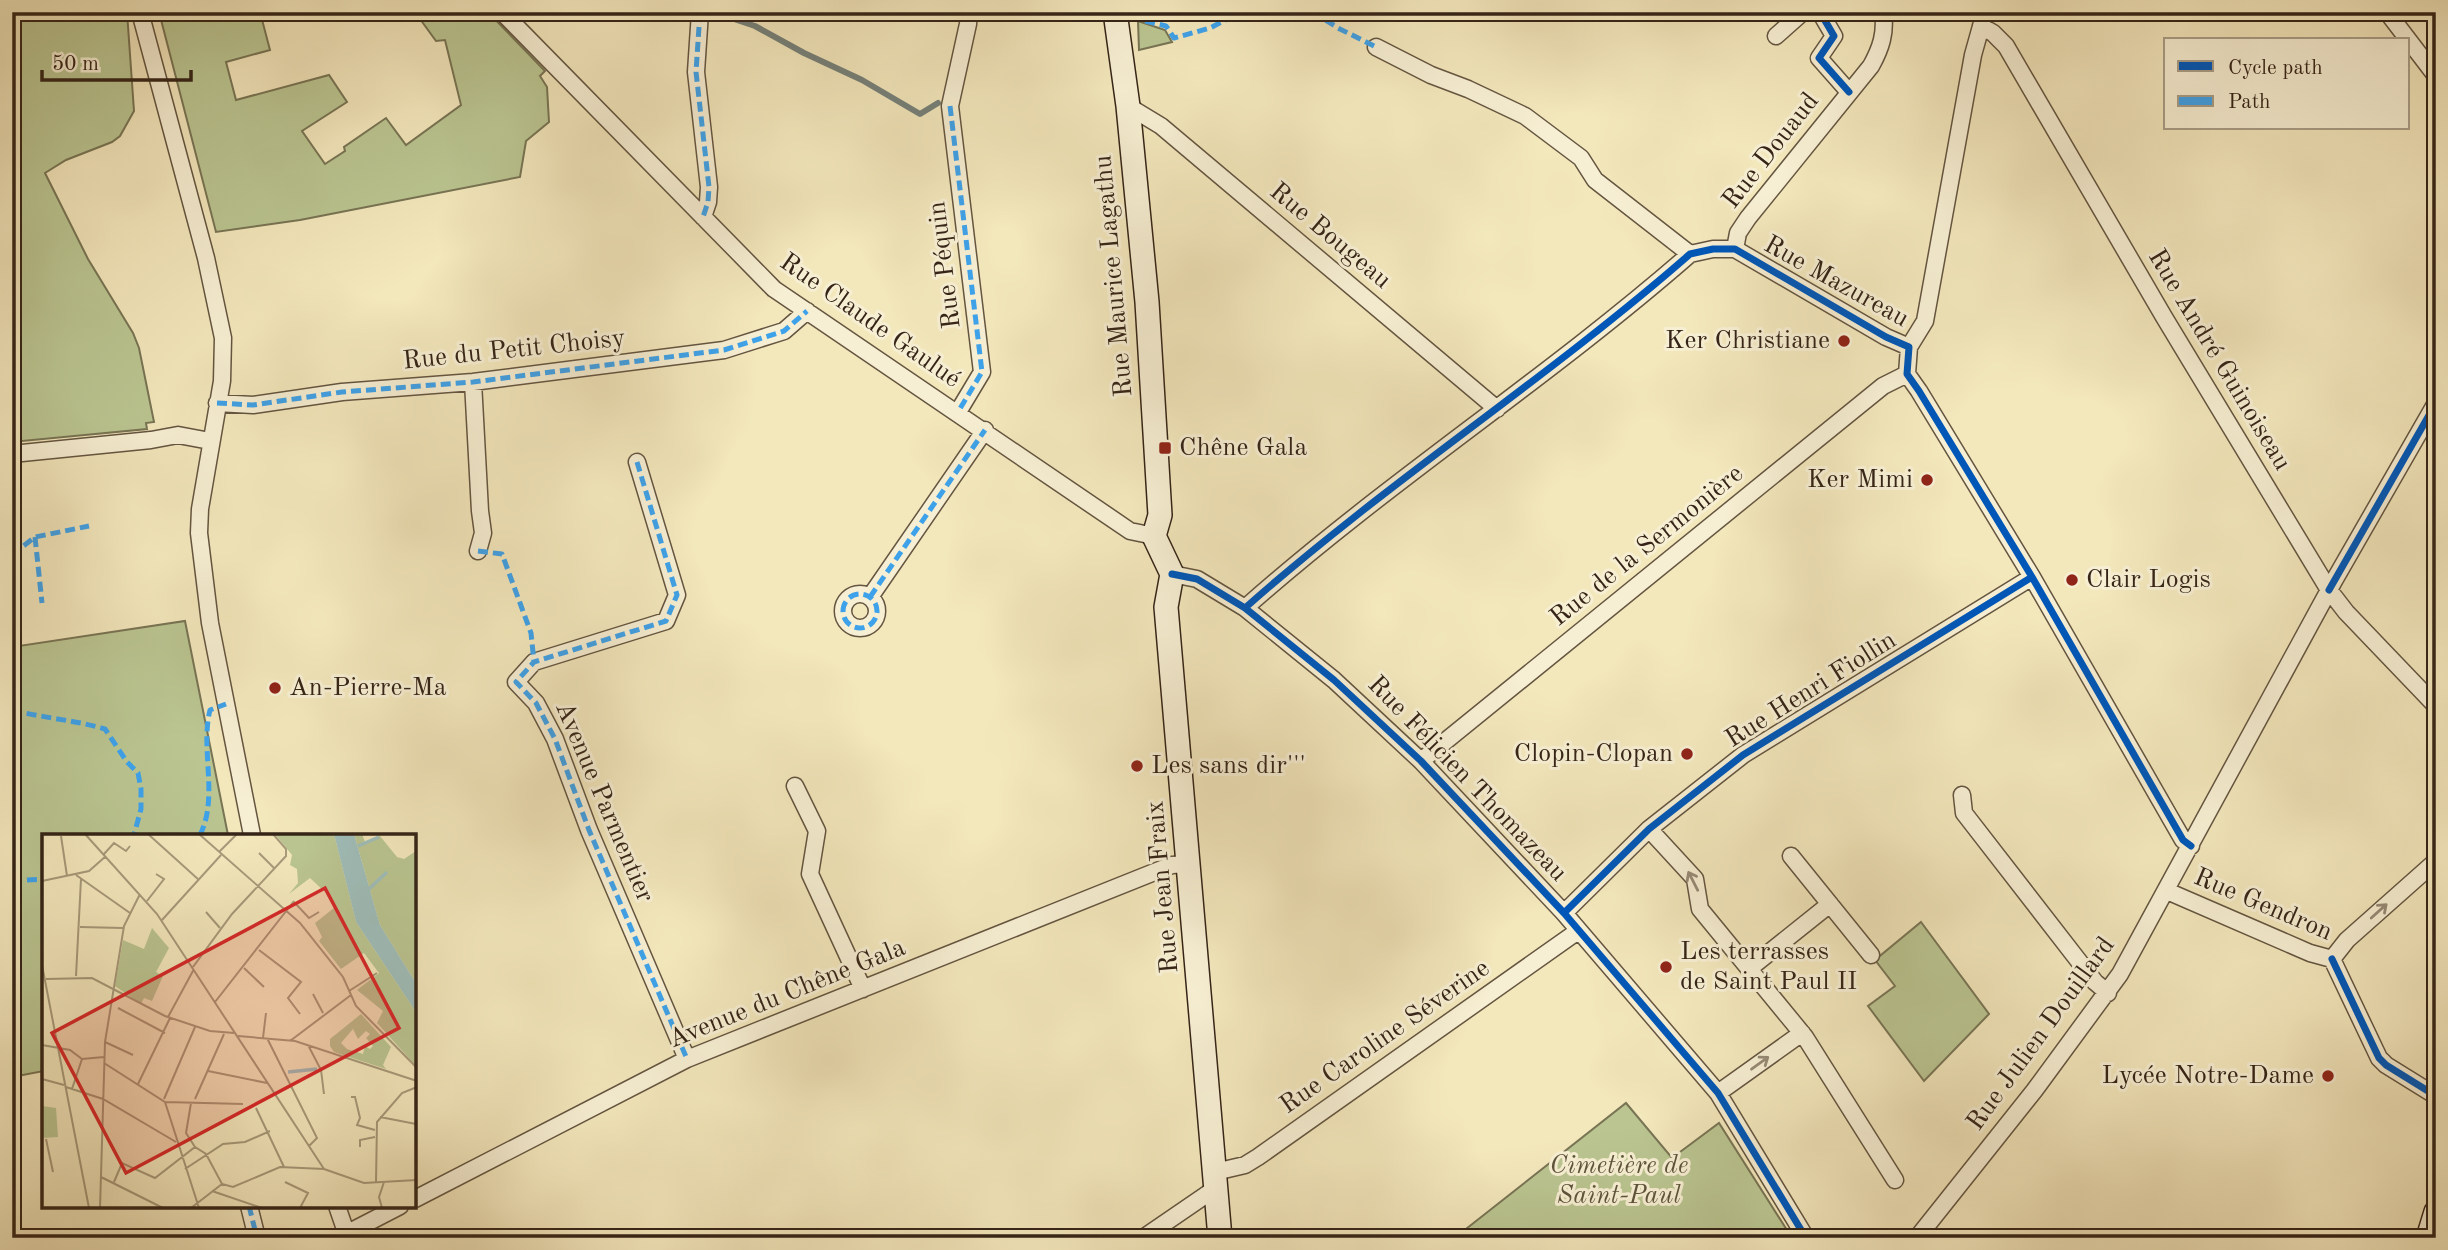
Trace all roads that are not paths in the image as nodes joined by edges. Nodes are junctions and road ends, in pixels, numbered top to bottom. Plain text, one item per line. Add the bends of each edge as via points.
1 (140, 12) edge
2 (502, 12) edge
3 (700, 12) edge
4 (969, 12) edge
5 (1115, 12) edge
6 (1803, 12) edge
7 (1820, 12) edge
8 (1883, 12) edge
9 (2387, 12) edge
10 (1983, 19) edge
11 (1776, 36) dead end
12 (2407, 38) edge
13 (2410, 42) edge
14 (1376, 47) dead end
15 (2436, 76) edge
16 (1849, 92) junction
17 (1128, 106) junction
18 (703, 217) junction
19 (1735, 249) junction
20 (1690, 254) junction
21 (807, 311) junction
22 (1909, 347) junction
23 (1907, 374) junction
24 (472, 382) junction
25 (217, 403) junction
26 (2436, 403) edge
27 (1497, 408) junction
28 (958, 412) junction
29 (985, 430) junction
30 (210, 441) junction
31 (12, 454) edge
32 (637, 462) dead end
33 (1154, 536) junction
34 (478, 551) dead end
35 (1172, 574) junction
36 (2032, 577) junction
37 (2329, 590) junction
38 (870, 597) dead end
39 (1245, 608) junction
40 (2436, 706) edge
41 (1421, 761) junction
42 (795, 786) dead end
43 (1962, 795) dead end
44 (1649, 829) junction
45 (252, 834) edge
46 (2191, 846) junction
47 (1791, 856) dead end
48 (2436, 861) edge
49 (1189, 864) junction
50 (2167, 891) junction
51 (1830, 904) junction
52 (1564, 913) junction
53 (1578, 931) junction
54 (1871, 956) dead end
55 (2332, 959) junction
56 (1750, 968) junction
57 (863, 989) junction
58 (2108, 993) junction
59 (1802, 1033) junction
60 (687, 1059) junction
61 (1718, 1093) junction
62 (2436, 1096) edge
63 (1215, 1180) junction
64 (1895, 1180) dead end
65 (416, 1198) edge
66 (250, 1208) edge
67 (337, 1208) edge
68 (396, 1208) edge
69 (2436, 1212) edge
70 (344, 1236) edge
71 (257, 1238) edge
72 (1143, 1238) edge
73 (1220, 1238) edge
74 (1806, 1238) edge
75 (1917, 1238) edge
76 (2428, 1238) edge

1 - 25 street via 218,311 223,361
2 - 18 street, Rue Claude Gaulué
3 - 18 street via 696,72 709,187
4 - 28 street, Rue Péquin via 950,106 982,372
5 - 17 street, Rue Maurice Lagathu
6 - 11 street
7 - 16 street via 1834,37 1819,58
8 - 16 street, Rue Douaud via 1880,50
9 - 12 street
10 - 22 street via 1925,321
10 - 37 street, Rue André Guinoiseau via 2006,46
13 - 15 street
14 - 20 street via 1525,116 1581,158 1595,180
16 - 19 street, Rue Douaud via 1748,218
17 - 27 street, Rue Bougeau via 1161,126
17 - 33 street, Rue Maurice Lagathu via 1148,316 1160,515
18 - 21 street, Rue Claude Gaulué via 774,289
19 - 20 street, Rue Mazureau
19 - 22 street, Rue Mazureau
20 - 27 street
21 - 24 street, Rue du Petit Choisy via 784,331 724,350
21 - 28 street, Rue Claude Gaulué
22 - 23 street, Rue Mazureau
23 - 36 street
23 - 41 street, Rue de la Sermonière via 1883,386
24 - 25 street, Rue du Petit Choisy via 342,392 253,405
24 - 34 street via 483,533
25 - 30 street
26 - 37 street, Rue Julien Douillard
27 - 39 street via 1303,557
28 - 29 street, Rue Claude Gaulué
29 - 33 street, Rue Claude Gaulué via 1130,531
29 - 38 street
30 - 31 street via 178,435
30 - 45 street via 200,509 201,559
32 - 60 street, Avenue Parmentier via 677,595 666,621 534,662 516,682 537,703 555,739
33 - 35 street
35 - 39 street, Rue Félicien Thomazeau via 1197,579
35 - 49 street, Rue Jean Fraix via 1166,607
36 - 44 street, Rue Henri Fiollin via 1744,755
36 - 46 street via 2183,840
37 - 40 street, Rue André Guinoiseau
37 - 46 street, Rue Julien Douillard
39 - 41 street, Rue Félicien Thomazeau via 1334,680
41 - 52 street, Rue Félicien Thomazeau
42 - 57 street via 817,831 810,874
43 - 58 street via 1964,813
44 - 52 street, Rue Henri Fiollin
56 -> 44 street via 1700,909 1695,879
46 - 50 street, Rue Julien Douillard
47 - 51 street
55 -> 48 street via 2347,940
49 - 57 street, Avenue du Chêne Gala via 1172,865
49 - 63 street, Rue Jean Fraix
50 - 55 street, Rue Gendron
50 - 58 street, Rue Julien Douillard
51 - 54 street
51 - 56 street
52 - 53 street, Rue Félicien Thomazeau
53 - 61 street, Rue Félicien Thomazeau
53 - 63 street, Rue Caroline Séverine via 1258,1157
55 - 62 street, Rue Gendron via 2379,1058
56 - 59 street
57 - 60 street, Avenue du Chêne Gala
58 - 75 street, Rue Julien Douillard
61 -> 59 street
59 - 64 street
60 - 65 street, Avenue du Chêne Gala
61 - 74 street, Rue Félicien Thomazeau
63 - 72 street, Rue Caroline Séverine
63 - 73 street, Rue Jean Fraix
66 - 71 street
67 - 70 street
68 - 70 street
69 - 76 street

